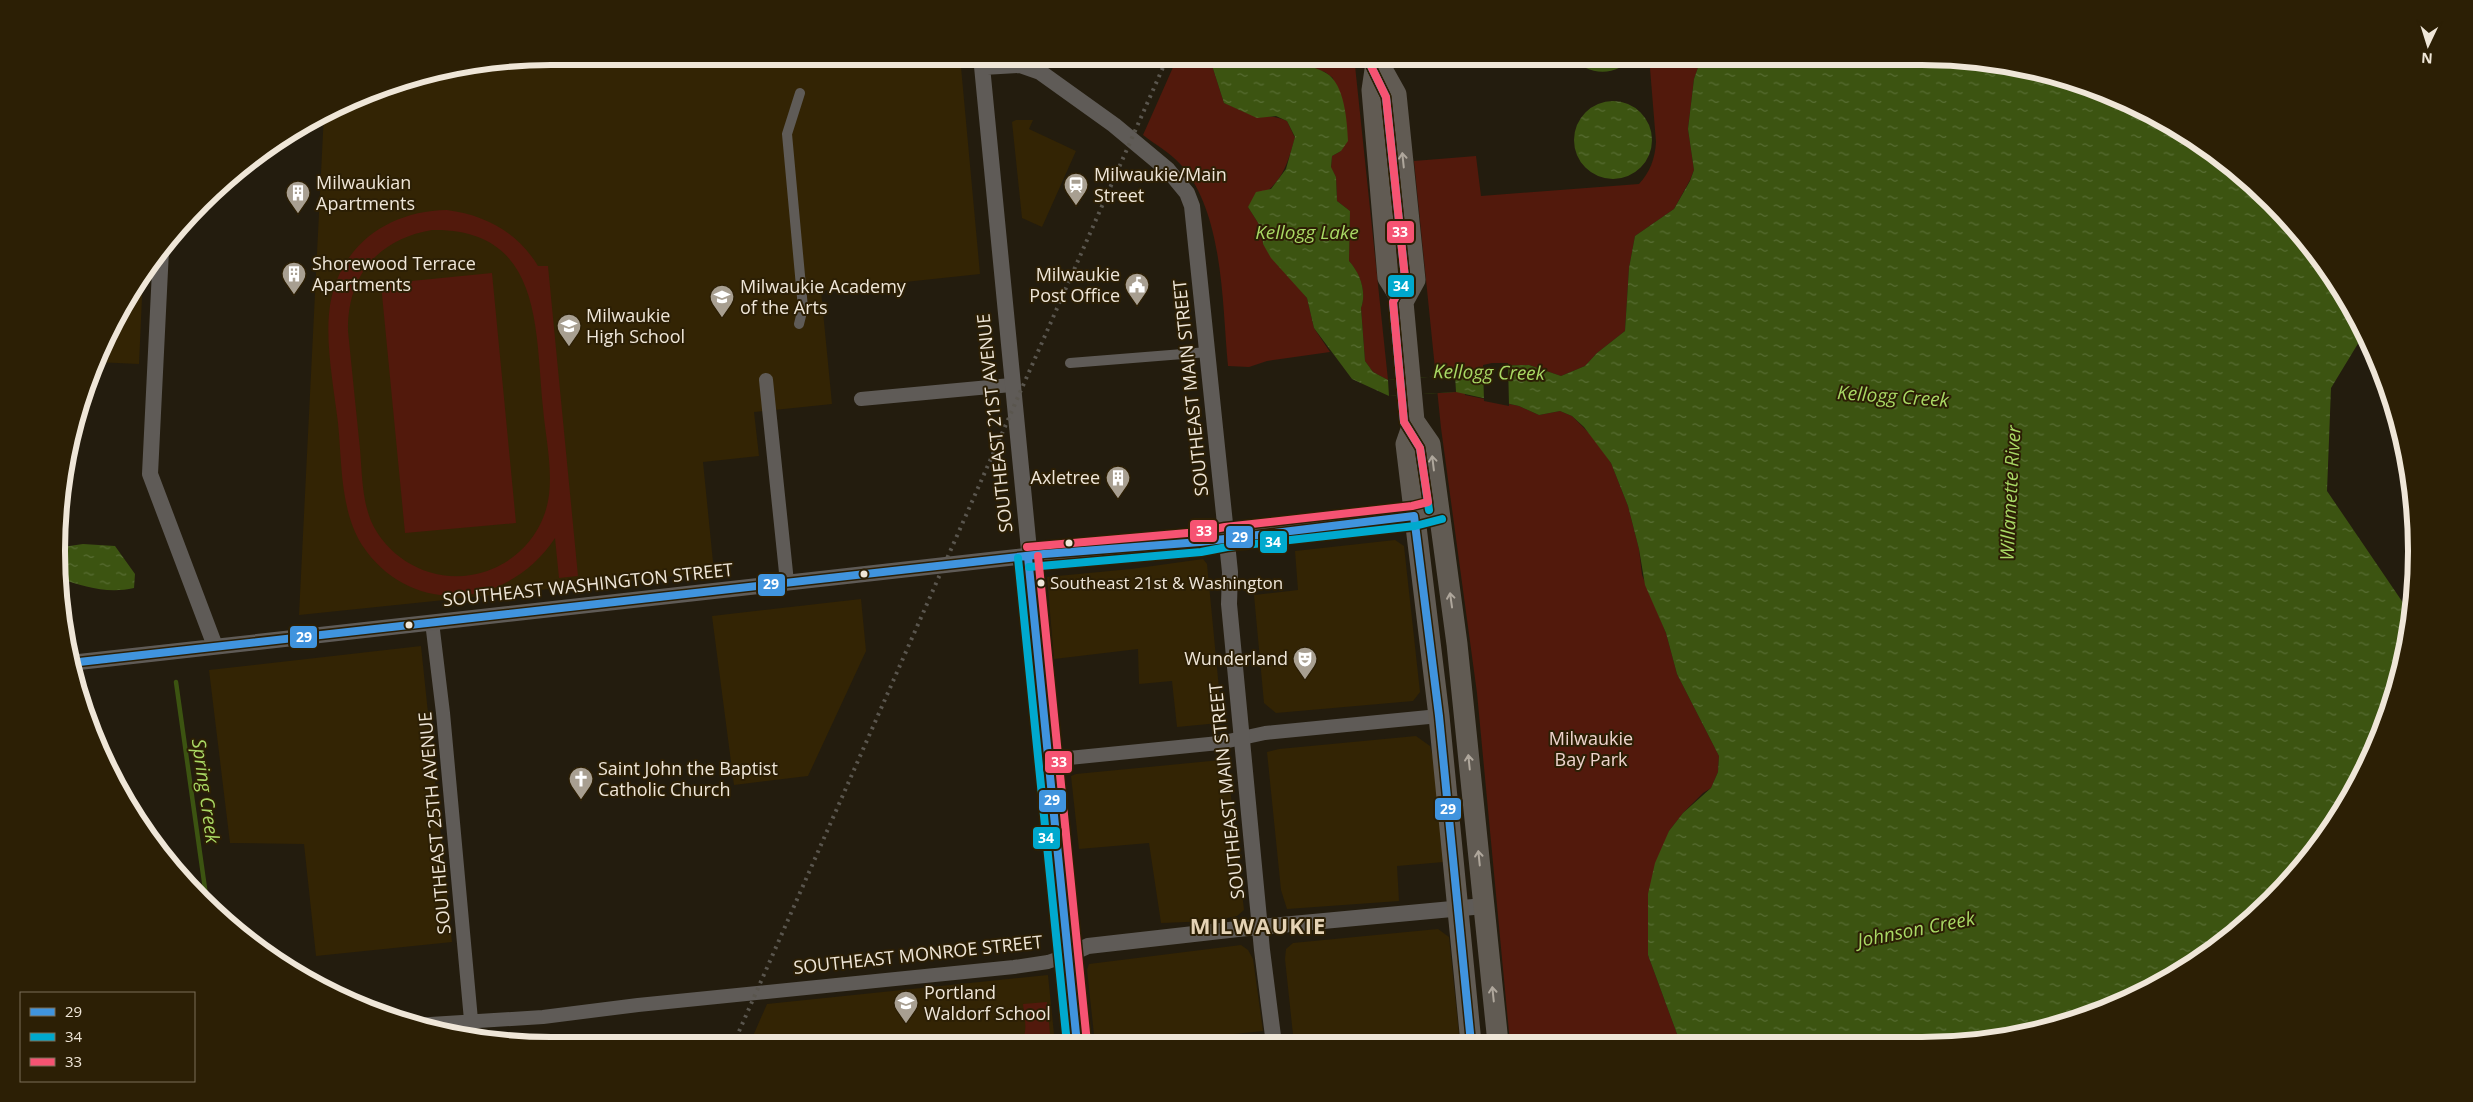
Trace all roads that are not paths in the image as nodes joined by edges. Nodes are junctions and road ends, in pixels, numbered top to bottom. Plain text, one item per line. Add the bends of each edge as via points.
1 (982, 65) edge
2 (1020, 65) edge
3 (1376, 65) edge
4 (1381, 65) edge
5 (800, 93) dead end
6 (1381, 201) junction
7 (1413, 258) junction
8 (160, 262) edge
9 (1403, 302) junction
10 (799, 324) dead end
11 (1208, 352) junction
12 (1070, 363) dead end
13 (766, 380) dead end
14 (1011, 385) junction
15 (860, 399) dead end
16 (1414, 421) junction
17 (1439, 509) junction
18 (1414, 516) junction
19 (1226, 537) junction
20 (1028, 557) junction
21 (787, 582) junction
22 (432, 622) junction
23 (215, 646) junction
24 (78, 662) edge
25 (1439, 716) junction
26 (1242, 738) junction
27 (1049, 760) junction
28 (1484, 906) junction
29 (1458, 909) junction
30 (1260, 927) junction
31 (1068, 954) junction
32 (471, 1020) junction
33 (437, 1023) edge
34 (1076, 1037) edge
35 (1273, 1037) edge
36 (1470, 1037) edge
37 (1497, 1037) edge

1 - 14 street, SOUTHEAST 21ST AVENUE
2 - 11 street, SOUTHEAST MAIN STREET via 1040,72 1114,125 1178,180 1187,192 1192,206
3 - 6 main road via 1372,90
7 -> 4 main road via 1396,94
5 - 10 street via 787,134 803,308
6 - 7 main road via 1394,215 1397,248 1400,253
6 - 9 main road via 1388,278
7 - 9 main road via 1415,280
8 - 23 street via 150,474
9 - 16 main road
11 - 12 street
11 - 19 street, SOUTHEAST MAIN STREET
13 - 21 street
14 - 15 street
14 - 20 street, SOUTHEAST 21ST AVENUE
17 -> 16 main road via 1430,444
16 - 18 main road via 1406,444
17 - 18 street, SOUTHEAST WASHINGTON STREET
28 -> 17 main road via 1457,644
18 - 19 street, SOUTHEAST WASHINGTON STREET
18 - 25 main road
19 - 20 street, SOUTHEAST WASHINGTON STREET
19 - 26 street, SOUTHEAST MAIN STREET
20 - 21 street, SOUTHEAST WASHINGTON STREET
20 - 27 street, SOUTHEAST 21ST AVENUE
21 - 22 street, SOUTHEAST WASHINGTON STREET
22 - 23 street, SOUTHEAST WASHINGTON STREET
22 - 32 street, SOUTHEAST 25TH AVENUE
23 - 24 street, SOUTHEAST WASHINGTON STREET
25 - 26 street
25 - 29 main road
26 - 27 street
26 - 30 street, SOUTHEAST MAIN STREET
27 - 31 street, SOUTHEAST 21ST AVENUE
28 - 29 street, SOUTHEAST MONROE STREET
37 -> 28 main road
29 - 30 street, SOUTHEAST MONROE STREET
29 - 36 main road
30 - 31 street, SOUTHEAST MONROE STREET via 1088,946
30 - 35 street, SOUTHEAST MAIN STREET
31 - 32 street, SOUTHEAST MONROE STREET via 1048,962 1004,968 543,1017
31 - 34 street, SOUTHEAST 21ST AVENUE
32 - 33 street, SOUTHEAST MONROE STREET

